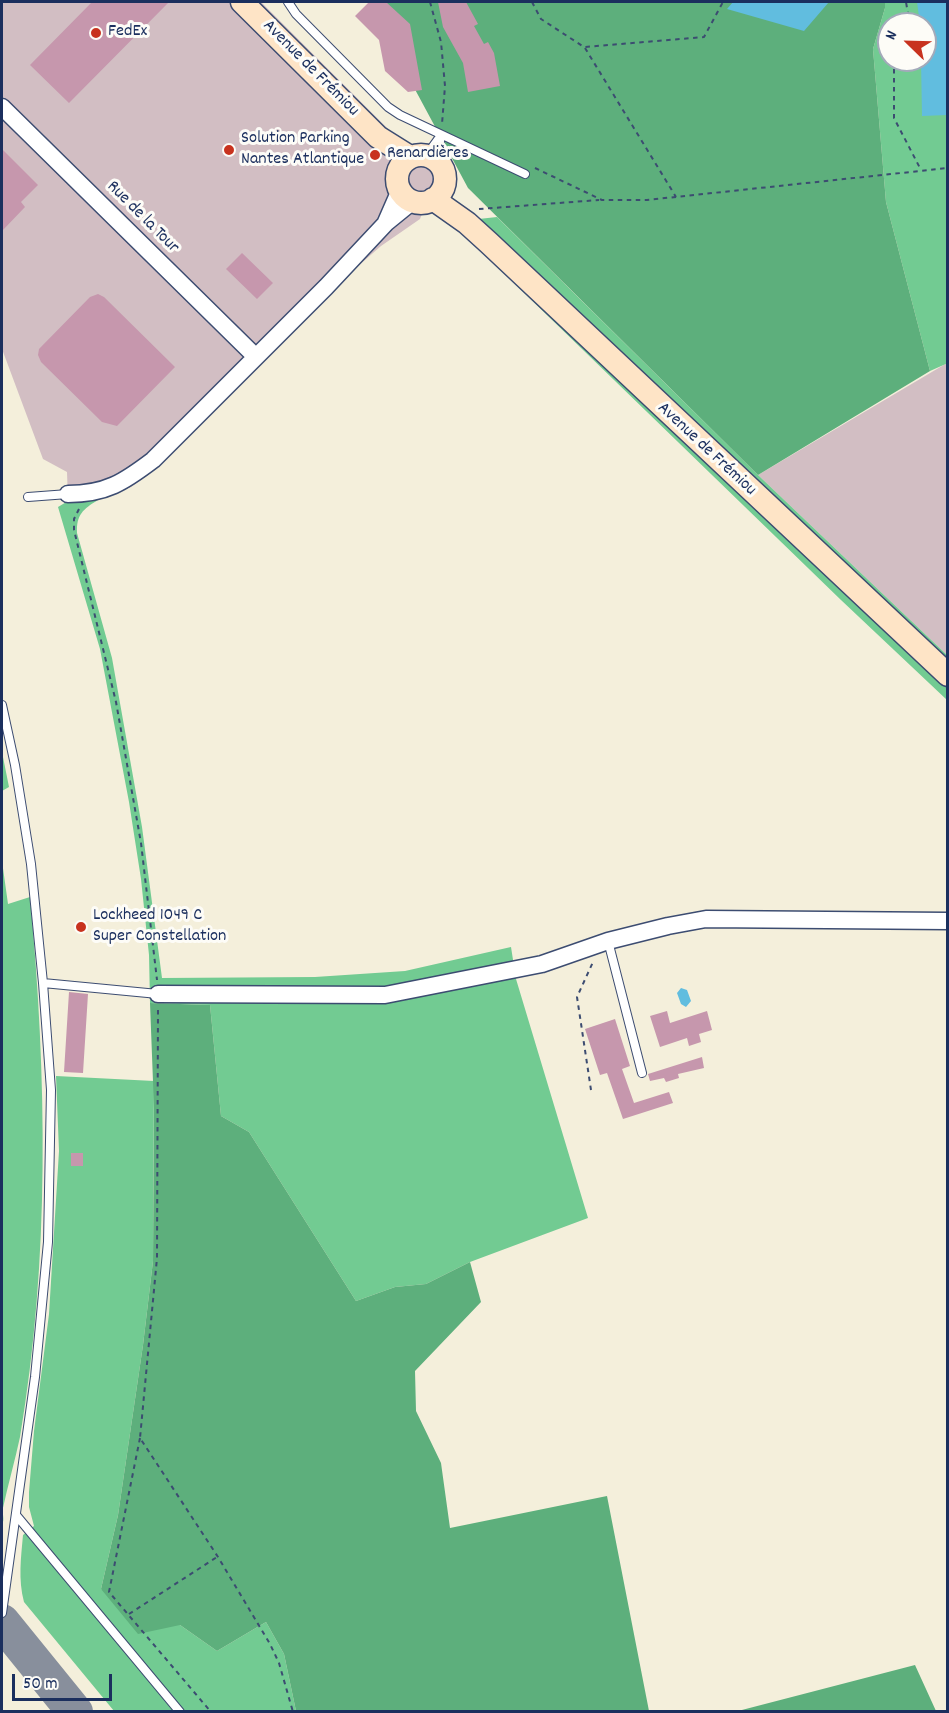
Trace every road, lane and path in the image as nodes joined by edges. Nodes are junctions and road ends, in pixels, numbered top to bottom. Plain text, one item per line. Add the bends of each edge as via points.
1 (242, 2) edge
2 (288, 2) edge
3 (416, 2) edge
4 (430, 2) edge
5 (532, 2) edge
6 (723, 2) edge
7 (584, 47) junction
8 (894, 72) edge
9 (2, 107) edge
10 (441, 136) junction
11 (948, 168) edge
12 (922, 171) junction
13 (525, 174) joint
14 (420, 178) junction
15 (676, 197) junction
16 (602, 200) junction
17 (470, 216) junction
18 (255, 356) junction
19 (103, 489) junction
20 (68, 494) joint
21 (28, 497) dead end
22 (948, 675) edge
23 (2, 705) edge
24 (948, 921) edge
25 (608, 941) junction
26 (44, 983) junction
27 (158, 993) junction
28 (642, 1073) dead end
29 (591, 1090) dead end
30 (140, 1438) junction
31 (16, 1515) junction
32 (218, 1557) junction
33 (2, 1613) edge
34 (129, 1614) junction
35 (180, 1712) edge
36 (211, 1712) edge
37 (293, 1712) edge

1 - 14 main road, Avenue de Frémiou
2 - 10 lane via 388,107
3 - 4 path
4 - 10 path via 441,42 445,86
5 - 7 path via 541,18
6 - 7 path via 704,37
7 - 15 path
8 - 12 path via 894,118
9 - 18 street, Rue de la Tour
10 - 13 lane
10 - 14 lane
11 - 12 path
12 - 15 path
13 - 16 path via 535,168
14 - 17 main road, Avenue de Frémiou
14 - 18 street via 386,222
15 - 16 path
16 - 17 path
17 - 22 main road, Avenue de Frémiou
18 - 19 street via 153,460 125,481
19 - 20 street
19 - 27 path via 79,509 74,530 116,702 141,843
20 - 21 lane
23 - 26 lane via 31,864
24 - 25 street via 706,919
25 - 27 street via 542,964 385,995
25 - 28 lane
25 - 29 path via 577,997
26 - 27 lane
26 - 31 lane via 51,1090 48,1242
27 - 30 path via 157,1258
30 - 32 path
30 - 34 path via 109,1592
31 - 33 lane
31 - 35 lane
32 - 34 path
32 - 37 path via 279,1663
34 - 36 path

